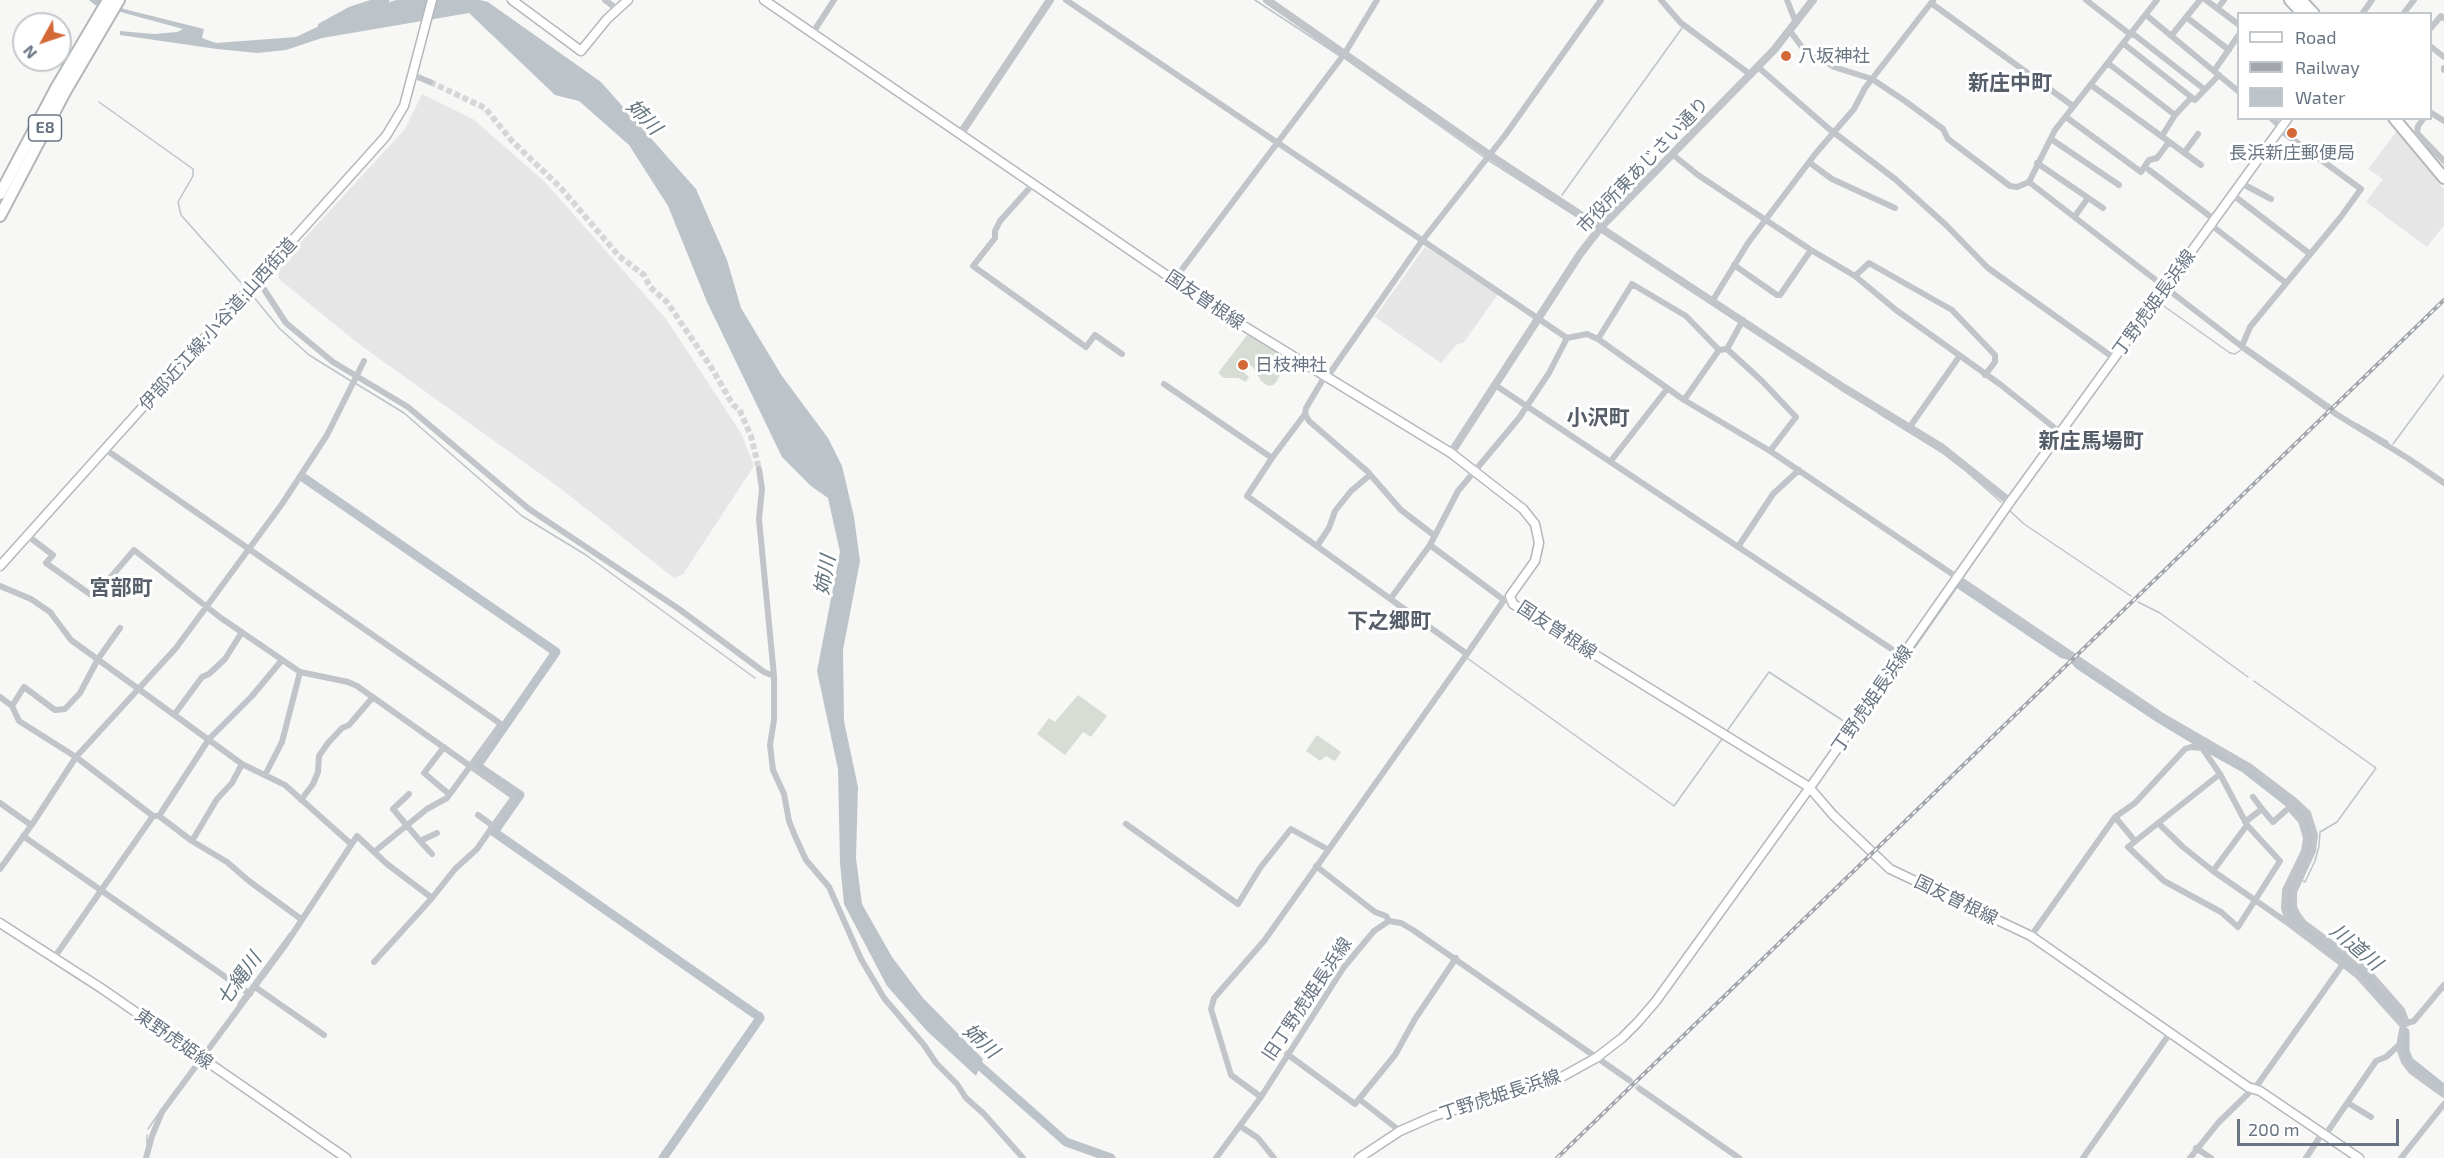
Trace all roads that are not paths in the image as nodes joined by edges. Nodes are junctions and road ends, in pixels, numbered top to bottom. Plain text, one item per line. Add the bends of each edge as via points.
1 (108, 0) edge
2 (119, 0) edge
3 (432, 0) edge
4 (512, 0) edge
5 (605, 0) edge
6 (628, 0) edge
7 (764, 0) edge
8 (834, 0) edge
9 (1050, 0) edge
10 (1066, 0) edge
11 (1267, 0) edge
12 (1377, 0) edge
13 (1601, 0) edge
14 (1661, 0) edge
15 (1787, 0) edge
16 (1814, 0) edge
17 (2086, 0) edge
18 (2157, 0) edge
19 (2200, 0) edge
20 (2206, 0) edge
21 (2224, 0) edge
22 (2290, 0) edge
23 (2414, 0) edge
24 (1932, 2) edge
25 (2303, 5) edge
26 (2218, 8) junction
27 (617, 9) junction
28 (2405, 12) edge
29 (2146, 15) junction
30 (2186, 17) junction
31 (2444, 18) edge
32 (1796, 23) junction
33 (2237, 23) edge
34 (2432, 27) edge
35 (1790, 31) junction
36 (812, 34) junction
37 (2131, 34) junction
38 (2171, 36) junction
39 (2237, 38) edge
40 (89, 40) junction
41 (2124, 44) junction
42 (2432, 48) edge
43 (2229, 51) junction
44 (1343, 56) junction
45 (2444, 57) edge
46 (2109, 64) junction
47 (1758, 67) junction
48 (414, 72) junction
49 (2216, 73) junction
50 (1750, 75) junction
51 (1872, 79) junction
52 (430, 82) tunnel mouth
53 (2091, 85) junction
54 (2204, 89) junction
55 (2237, 90) edge
56 (2191, 98) junction
57 (2073, 106) junction
58 (2175, 115) junction
59 (2066, 117) junction
60 (2273, 120) edge
61 (2287, 120) edge
62 (2395, 120) edge
63 (2422, 120) edge
64 (2281, 128) junction
65 (1835, 131) junction
66 (962, 133) junction
67 (2198, 134) dead end
68 (2162, 136) junction
69 (2051, 139) junction
70 (2169, 141) junction
71 (1277, 143) junction
72 (2184, 153) junction
73 (1488, 154) junction
74 (1672, 154) junction
75 (2444, 161) edge
76 (1810, 163) junction
77 (2037, 164) junction
78 (2201, 165) dead end
79 (2149, 170) dead end
80 (2444, 178) edge
81 (2029, 182) junction
82 (1034, 183) junction
83 (2241, 183) junction
84 (2119, 185) dead end
85 (0, 194) edge
86 (2233, 195) junction
87 (2088, 198) junction
88 (2271, 199) dead end
89 (1895, 208) dead end
90 (2103, 208) dead end
91 (0, 216) edge
92 (2075, 216) junction
93 (1766, 220) junction
94 (2213, 223) junction
95 (1602, 227) junction
96 (1422, 241) junction
97 (1810, 250) junction
98 (2310, 254) junction
99 (1734, 265) junction
100 (1855, 276) junction
101 (258, 280) junction
102 (1174, 280) junction
103 (2286, 283) junction
104 (2166, 287) junction
105 (1713, 300) junction
106 (1538, 319) junction
107 (1743, 320) junction
108 (1567, 338) junction
109 (1598, 339) junction
110 (2242, 346) junction
111 (1727, 349) junction
112 (1719, 350) junction
113 (1122, 354) dead end
114 (1959, 357) junction
115 (2114, 358) junction
116 (364, 361) dead end
117 (1985, 375) junction
118 (356, 376) junction
119 (1325, 376) junction
120 (1164, 384) dead end
121 (1495, 385) junction
122 (1667, 388) junction
123 (1684, 400) junction
124 (1526, 406) junction
125 (1305, 414) junction
126 (1909, 428) junction
127 (2061, 433) junction
128 (105, 449) junction
129 (1770, 451) junction
130 (1451, 453) junction
131 (1272, 458) junction
132 (1610, 462) junction
133 (759, 470) tunnel mouth
134 (1799, 470) junction
135 (1474, 471) junction
136 (1370, 475) junction
137 (2444, 483) edge
138 (2010, 502) junction
139 (28, 536) junction
140 (1435, 536) junction
141 (1430, 545) junction
142 (1317, 546) junction
143 (1738, 547) junction
144 (248, 550) junction
145 (0, 566) edge
146 (1958, 576) junction
147 (0, 586) edge
148 (1391, 598) junction
149 (1508, 600) junction
150 (207, 606) junction
151 (120, 628) dead end
152 (242, 632) junction
153 (1467, 654) junction
154 (1902, 656) junction
155 (98, 659) junction
156 (282, 660) junction
157 (300, 672) junction
158 (774, 676) junction
159 (139, 691) junction
160 (0, 697) edge
161 (373, 697) junction
162 (12, 705) junction
163 (174, 715) junction
164 (209, 740) junction
165 (2204, 745) junction
166 (444, 747) junction
167 (76, 757) junction
168 (242, 764) junction
169 (471, 766) junction
170 (2220, 774) junction
171 (265, 775) junction
172 (1809, 787) junction
173 (409, 794) dead end
174 (449, 794) junction
175 (2253, 797) dead end
176 (301, 800) junction
177 (0, 804) edge
178 (2292, 805) junction
179 (2262, 809) junction
180 (478, 815) dead end
181 (156, 816) junction
182 (2115, 817) junction
183 (2158, 823) junction
184 (2246, 824) junction
185 (31, 825) junction
186 (406, 825) junction
187 (1126, 825) dead end
188 (493, 826) junction
189 (437, 833) dead end
190 (23, 836) junction
191 (192, 841) junction
192 (420, 841) junction
193 (2135, 841) junction
194 (350, 843) junction
195 (1327, 849) junction
196 (374, 852) junction
197 (432, 854) dead end
198 (1316, 866) junction
199 (0, 869) edge
200 (2213, 871) junction
201 (102, 890) junction
202 (432, 898) junction
203 (2256, 901) junction
204 (301, 919) junction
205 (1389, 921) junction
206 (0, 923) edge
207 (2288, 923) junction
208 (2031, 936) junction
209 (54, 958) junction
210 (1456, 958) junction
211 (374, 962) dead end
212 (2343, 964) junction
213 (2444, 985) edge
214 (255, 987) junction
215 (250, 994) junction
216 (2405, 1024) junction
217 (2170, 1033) junction
218 (324, 1035) dead end
219 (2399, 1045) junction
220 (1287, 1054) junction
221 (1596, 1058) junction
222 (203, 1059) junction
223 (1629, 1080) tunnel mouth
224 (1640, 1089) tunnel mouth
225 (2254, 1089) junction
226 (2444, 1095) edge
227 (1261, 1097) junction
228 (1359, 1100) junction
229 (2348, 1103) junction
230 (2444, 1104) edge
231 (2371, 1116) dead end
232 (1240, 1126) junction
233 (1400, 1131) junction
234 (2324, 1133) junction
235 (2196, 1148) junction
236 (146, 1158) edge
237 (346, 1158) edge
238 (1023, 1158) edge
239 (1216, 1158) edge
240 (1274, 1158) edge
241 (1359, 1158) edge
242 (1739, 1158) edge
243 (2083, 1158) edge
244 (2190, 1158) edge
245 (2211, 1158) edge
246 (2306, 1158) edge
247 (2357, 1158) edge
248 (2401, 1158) edge

1 - 40 highway, E8
2 - 40 highway, E8
3 - 48 main road, 伊部近江線;小谷道;山西街道
4 - 27 main road via 581,51
5 - 27 street
6 - 27 main road
7 - 36 main road, 国友曽根線
8 - 36 street
9 - 66 street
10 - 71 street
11 - 44 street
12 - 44 street
13 - 73 street
14 - 50 street via 1682,23
15 - 32 street
16 - 32 street, 市役所東あじさい通り
17 - 37 street
18 - 29 street
19 - 30 street
20 - 26 street
21 - 26 street
22 - 25 highway
23 - 28 street
24 - 51 street
24 - 57 street
26 - 33 street
29 - 37 street
29 - 38 street
30 - 38 street
30 - 43 street
31 - 34 street via 2441,16
32 - 35 street, 市役所東あじさい通り
35 - 47 street, 市役所東あじさい通り
35 - 51 street via 1802,47 1834,67
36 - 66 main road, 国友曽根線
37 - 41 street
37 - 54 street
38 - 49 street
39 - 43 street
40 - 85 highway, E8
40 - 91 highway, E8
41 - 46 street
41 - 56 street
42 - 45 street
43 - 49 street
44 - 71 street
44 - 73 street
46 - 53 street
46 - 58 street
47 - 50 street, 市役所東あじさい通り
47 - 65 street
48 - 52 street
48 - 101 main road, 伊部近江線;小谷道;山西街道 via 404,106 386,136
49 - 54 street
49 - 55 street
50 - 74 street, 市役所東あじさい通り
51 - 65 street
51 - 81 street via 1933,120 1948,139 2010,186
53 - 57 street
53 - 68 street
54 - 56 street via 2195,100
56 - 58 street
57 - 59 street
58 - 68 street
59 - 69 street
59 - 70 street via 2141,172
60 - 64 street
61 - 64 main road, 丁野虎姫長浜線
62 - 80 highway
63 - 75 street via 2417,133
64 - 83 main road, 丁野虎姫長浜線
64 - 98 street via 2361,189
65 - 76 street
65 - 115 street via 1895,179 1988,268
66 - 82 main road, 国友曽根線
67 - 72 street
68 - 70 street
69 - 77 street
69 - 84 street
70 - 72 street
71 - 96 street
71 - 102 street
72 - 78 street
73 - 95 street
73 - 96 street
74 - 93 street
74 - 95 street, 市役所東あじさい通り
76 - 89 street via 1832,179
76 - 93 street
77 - 81 street
77 - 87 street
79 - 94 street
81 - 92 street
82 - 102 main road, 国友曽根線
82 - 113 street via 1000,221 995,238 974,266 1086,347 1095,335
83 - 86 main road, 丁野虎姫長浜線
83 - 88 street
86 - 94 main road, 丁野虎姫長浜線
86 - 98 street
87 - 90 street
87 - 92 street
92 - 104 street
93 - 97 street
93 - 99 street
94 - 103 street
94 - 104 main road, 丁野虎姫長浜線
95 - 105 street
95 - 106 street, 市役所東あじさい通り
96 - 106 street
96 - 119 street
97 - 99 street via 1780,295
97 - 100 street
98 - 103 street
99 - 105 street
100 - 114 street
100 - 117 street via 1869,263 1952,309 1995,355 1995,362
101 - 118 street via 286,323
101 - 128 main road, 伊部近江線;小谷道;山西街道
102 - 119 main road, 国友曽根線
103 - 110 street via 2250,327
104 - 110 street
104 - 115 main road, 丁野虎姫長浜線
105 - 107 street
106 - 108 street
106 - 121 street, 市役所東あじさい通り
107 - 111 street
107 - 126 street
108 - 109 street via 1587,334
108 - 124 street
109 - 112 street via 1632,284 1686,316
109 - 122 street
110 - 137 street via 2336,414
111 - 112 street
111 - 129 street via 1796,417
112 - 123 street
114 - 117 street
114 - 126 street
115 - 127 main road, 丁野虎姫長浜線
116 - 118 street
117 - 127 street
118 - 144 street via 327,435
118 - 158 street via 408,407 529,509
119 - 125 street
119 - 130 main road, 国友曽根線
120 - 131 street
121 - 124 street
121 - 130 street, 市役所東あじさい通り
122 - 123 street
122 - 132 street
123 - 129 street
124 - 132 street
124 - 135 street
125 - 131 street
125 - 136 street
126 - 138 street via 1941,447
127 - 138 main road, 丁野虎姫長浜線
128 - 139 main road, 伊部近江線;小谷道;山西街道
128 - 144 street
129 - 134 street
130 - 135 main road, 国友曽根線
131 - 142 street via 1247,496
132 - 143 street
133 - 158 street via 759,519
134 - 143 street via 1773,494
134 - 146 street
135 - 140 street via 1458,491
135 - 149 main road, 国友曽根線 via 1523,509 1535,524 1539,543 1534,561
136 - 140 street via 1401,510
136 - 142 street via 1335,511
138 - 146 main road, 丁野虎姫長浜線
139 - 145 main road, 伊部近江線;小谷道;山西街道
139 - 150 street via 53,555 46,563 94,597 134,550
140 - 141 street
141 - 148 street
141 - 149 street
142 - 148 street
143 - 154 street
144 - 150 street
144 - 169 street via 501,724
146 - 154 main road, 丁野虎姫長浜線
146 - 165 street
147 - 155 street via 50,612 71,640
148 - 153 street
149 - 153 street
149 - 172 main road, 国友曽根線
150 - 152 street
150 - 159 street
151 - 155 street
152 - 156 street
152 - 163 street via 225,659 202,677
153 - 195 street
154 - 172 main road, 丁野虎姫長浜線
155 - 159 street
155 - 162 street via 80,693 65,709 55,710 24,687
156 - 157 street
156 - 164 street
157 - 161 street via 348,682
157 - 171 street via 282,742
158 - 238 street via 770,746 773,770 806,860 829,887 861,959 884,998 966,1098
159 - 163 street
159 - 167 street
160 - 162 street
161 - 166 street
161 - 176 street via 328,743 319,756 313,784
162 - 167 street via 20,721
163 - 164 street
164 - 168 street
164 - 181 street
165 - 170 street
165 - 178 street via 2249,766
165 - 182 street via 2185,748 2135,803
166 - 169 street
166 - 174 street via 424,773
167 - 181 street
167 - 185 street
168 - 171 street
168 - 191 street
169 - 174 street
169 - 188 street via 514,797
170 - 183 street
170 - 184 street
171 - 176 street via 285,785
172 - 208 main road, 国友曽根線 via 1890,868
172 - 221 main road, 丁野虎姫長浜線 via 1656,1001 1622,1038
173 - 186 street via 393,809
174 - 186 street
175 - 179 street
176 - 194 street
177 - 185 street
178 - 179 street via 2273,822
178 - 207 street via 2306,838 2304,851 2285,890
178 - 216 street via 2308,813 2315,836 2313,851 2294,892 2298,915 2370,973 2402,1010
179 - 184 street
180 - 188 street
181 - 191 street
181 - 201 street
182 - 193 street
182 - 208 street
183 - 193 street
183 - 200 street
184 - 200 street
184 - 203 street via 2280,861
185 - 190 street
186 - 192 street
186 - 196 street
187 - 195 street via 1238,904 1291,829
188 - 202 street
189 - 192 street
190 - 199 street
190 - 201 street
191 - 204 street via 227,862
192 - 197 street
193 - 203 street via 2128,847 2164,881 2221,912 2238,927
194 - 196 street via 357,836
194 - 204 street
195 - 198 street
196 - 202 street
198 - 205 street
198 - 227 street via 1264,941 1214,998 1211,1009 1231,1076
200 - 203 street
201 - 209 street
201 - 215 street
202 - 211 street
203 - 207 street
204 - 214 street
205 - 210 street via 1401,923
205 - 220 street, 旧丁野虎姫長浜線 via 1374,931 1344,967
206 - 209 main road, 東野虎姫線
207 - 212 street
208 - 217 main road, 国友曽根線
209 - 222 main road, 東野虎姫線
210 - 221 street
210 - 228 street via 1395,1055
212 - 216 street
212 - 225 street
213 - 216 street via 2414,1021
214 - 215 street
214 - 218 street
215 - 222 street
216 - 219 street
217 - 225 main road, 国友曽根線
217 - 243 street
219 - 226 street via 2411,1071
219 - 229 street via 2376,1061
220 - 227 street, 旧丁野虎姫長浜線
220 - 228 street via 1355,1104
221 - 223 street
221 - 233 main road, 丁野虎姫長浜線 via 1540,1086 1434,1116
222 - 236 street via 162,1112
222 - 237 main road, 東野虎姫線
224 - 242 street
225 - 234 main road, 国友曽根線
225 - 235 street
227 - 232 street, 旧丁野虎姫長浜線
228 - 233 street
229 - 231 street
229 - 234 street
230 - 248 street
232 - 239 street, 旧丁野虎姫長浜線
232 - 240 street via 1258,1138
233 - 241 main road, 丁野虎姫長浜線
234 - 246 street
234 - 247 main road, 国友曽根線
235 - 244 street
235 - 245 street

